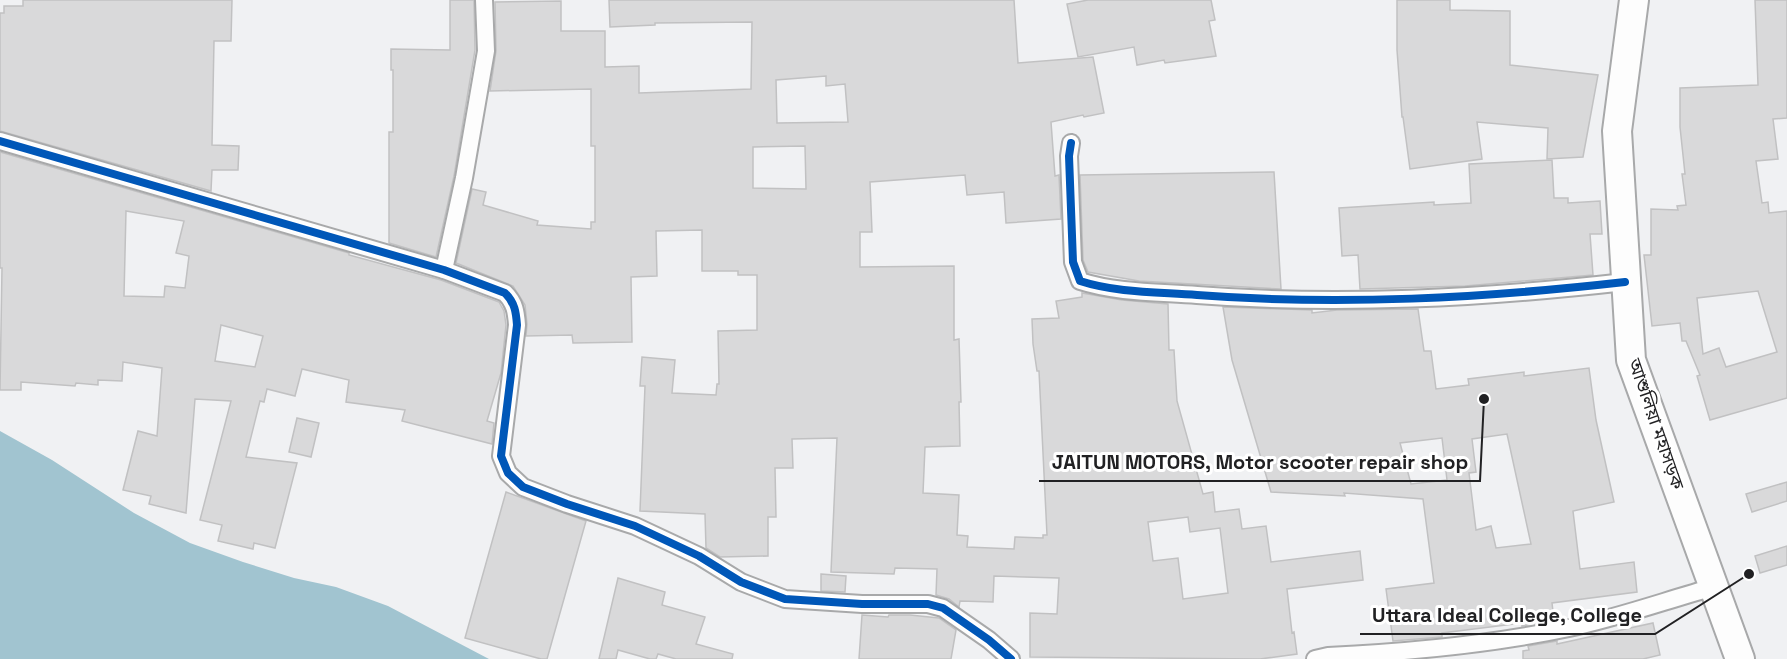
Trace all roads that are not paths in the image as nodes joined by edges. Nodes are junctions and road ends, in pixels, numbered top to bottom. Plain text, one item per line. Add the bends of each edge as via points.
1 (484, 0) edge
2 (1634, 0) edge
3 (0, 141) edge
4 (1071, 143) dead end
5 (444, 270) junction
6 (1625, 282) junction
7 (1714, 587) junction
8 (1011, 659) edge
9 (1315, 659) edge
10 (1740, 659) edge

1 - 5 street via 486,51
2 - 6 highway, আশুলিয়া মহাসড়ক via 1617,131
3 - 5 street
4 - 6 street via 1073,262 1080,281 1102,288 1240,299 1369,302 1529,293
5 - 8 street via 506,293 516,310 516,340 501,456 508,473 523,487 635,526 699,556 741,582 785,599 928,604 943,608
6 - 7 highway, আশুলিয়া মহাসড়ক via 1631,360
7 - 9 street via 1571,628 1495,642
7 - 10 highway, আশুলিয়া মহাসড়ক

